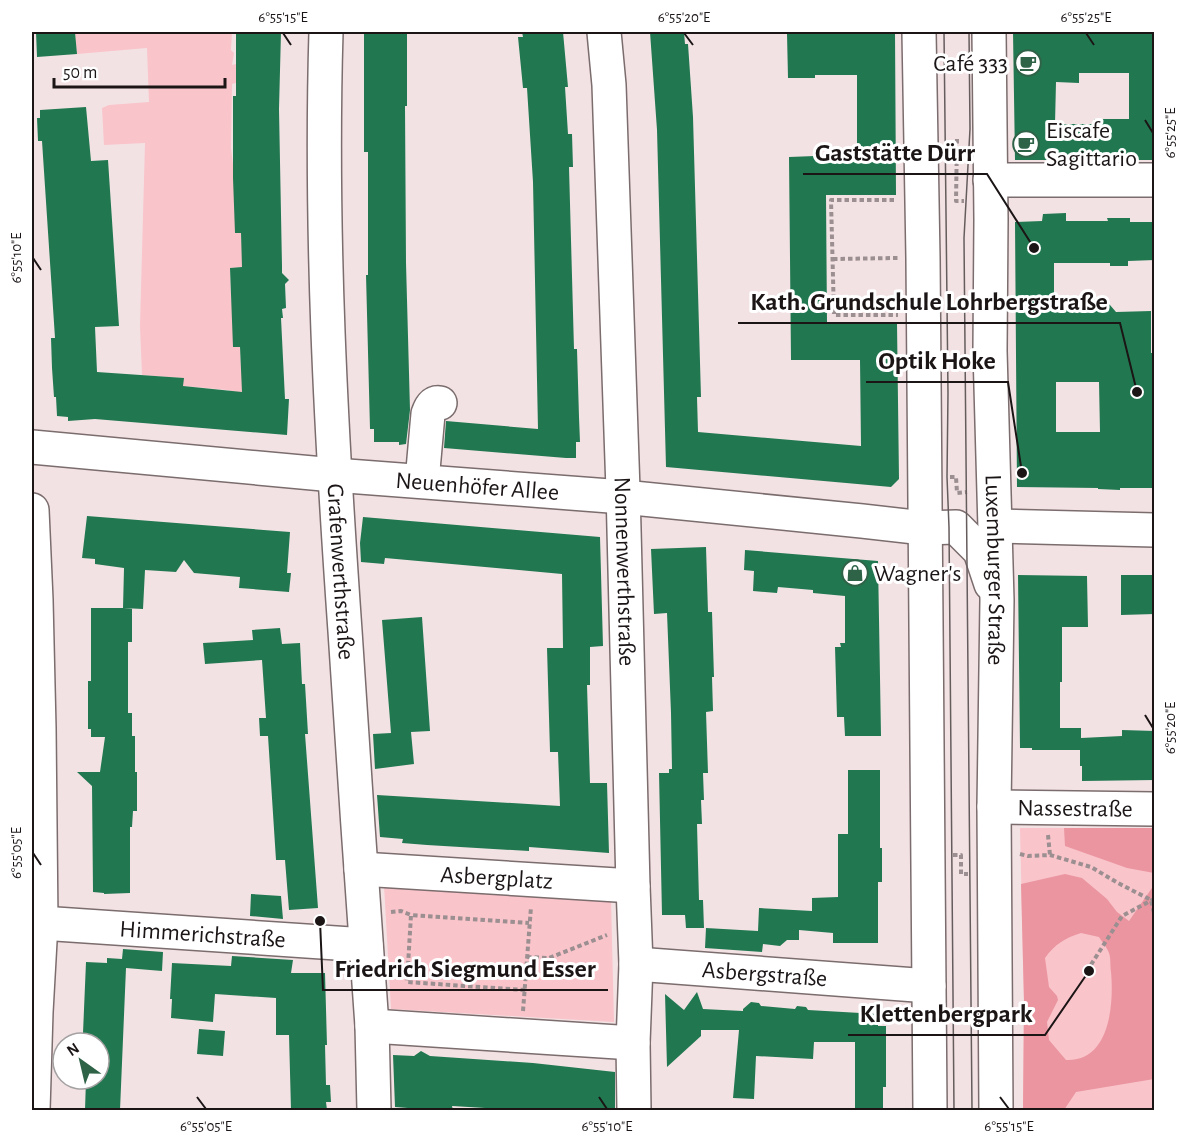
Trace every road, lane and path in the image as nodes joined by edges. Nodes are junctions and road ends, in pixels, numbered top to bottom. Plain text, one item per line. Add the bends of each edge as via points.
1 (326, 32) edge
2 (604, 32) edge
3 (919, 32) edge
4 (989, 32) edge
5 (957, 139) dead end
6 (990, 180) junction
7 (1155, 180) edge
8 (922, 200) junction
9 (960, 201) dead end
10 (923, 258) junction
11 (832, 259) junction
12 (922, 315) junction
13 (440, 403) dead end
14 (32, 447) edge
15 (334, 475) junction
16 (954, 477) dead end
17 (422, 481) junction
18 (960, 493) dead end
19 (993, 493) junction
20 (623, 494) junction
21 (32, 510) edge
22 (996, 525) junction
23 (940, 528) junction
24 (1155, 530) edge
25 (997, 600) junction
26 (35, 728) edge
27 (994, 807) junction
28 (1155, 809) edge
29 (956, 855) dead end
30 (1041, 856) dead end
31 (361, 869) junction
32 (965, 874) dead end
33 (633, 886) junction
34 (1153, 900) edge
35 (531, 904) dead end
36 (392, 911) dead end
37 (1155, 913) edge
38 (411, 915) junction
39 (40, 923) junction
40 (530, 923) junction
41 (613, 934) dead end
42 (350, 944) junction
43 (527, 957) junction
44 (636, 964) junction
45 (1087, 971) dead end
46 (407, 982) junction
47 (397, 983) dead end
48 (929, 986) junction
49 (525, 990) junction
50 (524, 1001) dead end
51 (34, 1012) edge
52 (372, 1026) junction
53 (633, 1043) junction
54 (33, 1110) edge
55 (374, 1110) edge
56 (634, 1110) edge
57 (930, 1110) edge
58 (996, 1110) edge

1 - 15 street, Grafenwerthstraße via 326,273
2 - 20 street, Nonnenwerthstraße
3 - 8 street
4 - 6 street, Luxemburger Straße
5 - 9 path via 954,178 956,201
6 - 7 street
6 - 19 street, Luxemburger Straße
8 - 10 street
8 - 11 path via 831,200
10 - 11 path
10 - 12 street
11 - 12 path via 834,315
12 - 23 street
13 - 17 street via 431,406 428,414
14 - 15 street, Neuenhöfer Allee
15 - 17 street, Neuenhöfer Allee
15 - 31 street, Grafenwerthstraße
16 - 18 path
17 - 20 street, Neuenhöfer Allee
19 - 22 street, Luxemburger Straße
19 - 23 street
20 - 23 street, Neuenhöfer Allee
20 - 33 street, Nonnenwerthstraße
21 - 26 street
22 - 24 street
22 - 25 street, Luxemburger Straße
23 - 25 street via 980,551
23 - 48 street
25 - 27 street, Luxemburger Straße
26 - 39 street
27 - 28 street, Nassestraße
27 - 58 street, Luxemburger Straße
29 - 32 path via 961,855 961,874
30 - 34 path via 1090,867
31 - 33 street, Asbergplatz
31 - 42 street, Grafenwerthstraße
33 - 44 street, Nonnenwerthstraße
34 - 37 path
34 - 45 path via 1122,916
35 - 40 path
36 - 38 path
38 - 40 path
38 - 46 path
39 - 42 street, Himmerichstraße
39 - 51 street
40 - 43 path
41 - 43 path via 549,958
42 - 52 street, Grafenwerthstraße
43 - 49 path
44 - 48 street, Asbergstraße
44 - 53 street, Nonnenwerthstraße
46 - 47 path
46 - 49 path
48 - 57 street
49 - 50 path
51 - 54 street
52 - 53 street
52 - 55 street, Grafenwerthstraße
53 - 56 street, Nonnenwerthstraße

